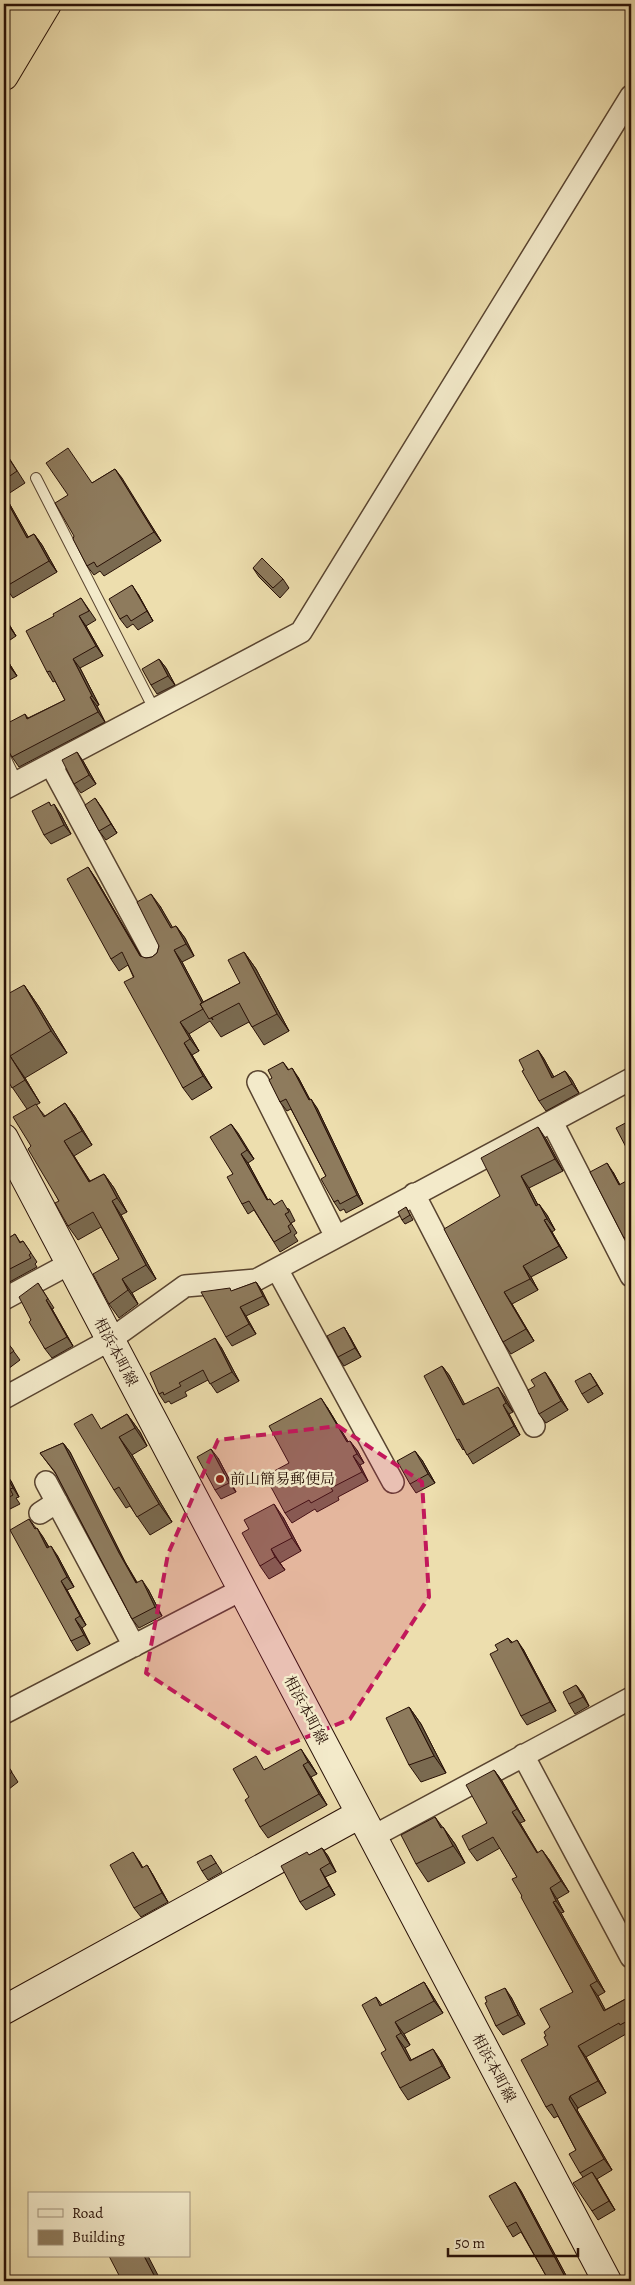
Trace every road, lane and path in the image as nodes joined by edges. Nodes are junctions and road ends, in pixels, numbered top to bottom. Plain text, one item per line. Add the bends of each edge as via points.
1 (20, 4) edge
2 (47, 4) edge
3 (4, 31) edge
4 (4, 76) edge
5 (631, 96) edge
6 (36, 478) dead end
7 (155, 711) junction
8 (4, 755) edge
9 (51, 765) junction
10 (11, 786) edge
11 (154, 958) edge
12 (631, 1079) edge
13 (258, 1082) dead end
14 (552, 1122) junction
15 (4, 1138) edge
16 (414, 1194) junction
17 (336, 1236) junction
18 (69, 1264) junction
19 (277, 1268) junction
20 (631, 1276) edge
21 (4, 1299) edge
22 (110, 1340) junction
23 (4, 1398) edge
24 (534, 1426) dead end
25 (46, 1482) dead end
26 (393, 1482) dead end
27 (243, 1589) junction
28 (134, 1646) junction
29 (631, 1698) edge
30 (4, 1713) edge
31 (523, 1755) junction
32 (366, 1826) junction
33 (631, 1957) edge
34 (4, 2010) edge
35 (607, 2281) edge

1 - 3 highway
2 - 4 highway
5 - 7 street via 301,632
6 - 7 lane
7 - 9 street
8 - 10 lane
9 - 10 street
9 - 11 street
12 - 14 street
13 - 17 street
14 - 16 street
14 - 20 street
15 - 18 main road, 相浜本町線
16 - 17 street
16 - 24 street
17 - 19 street
18 - 21 street
18 - 22 main road, 相浜本町線
19 - 22 street via 256,1280 185,1286
19 - 26 street
22 - 23 street
22 - 27 main road, 相浜本町線
25 - 28 street via 48,1508
27 - 28 street
27 - 32 main road, 相浜本町線
28 - 30 street
29 - 31 street
31 - 32 street
31 - 33 street
32 - 34 main road
32 - 35 main road, 相浜本町線

